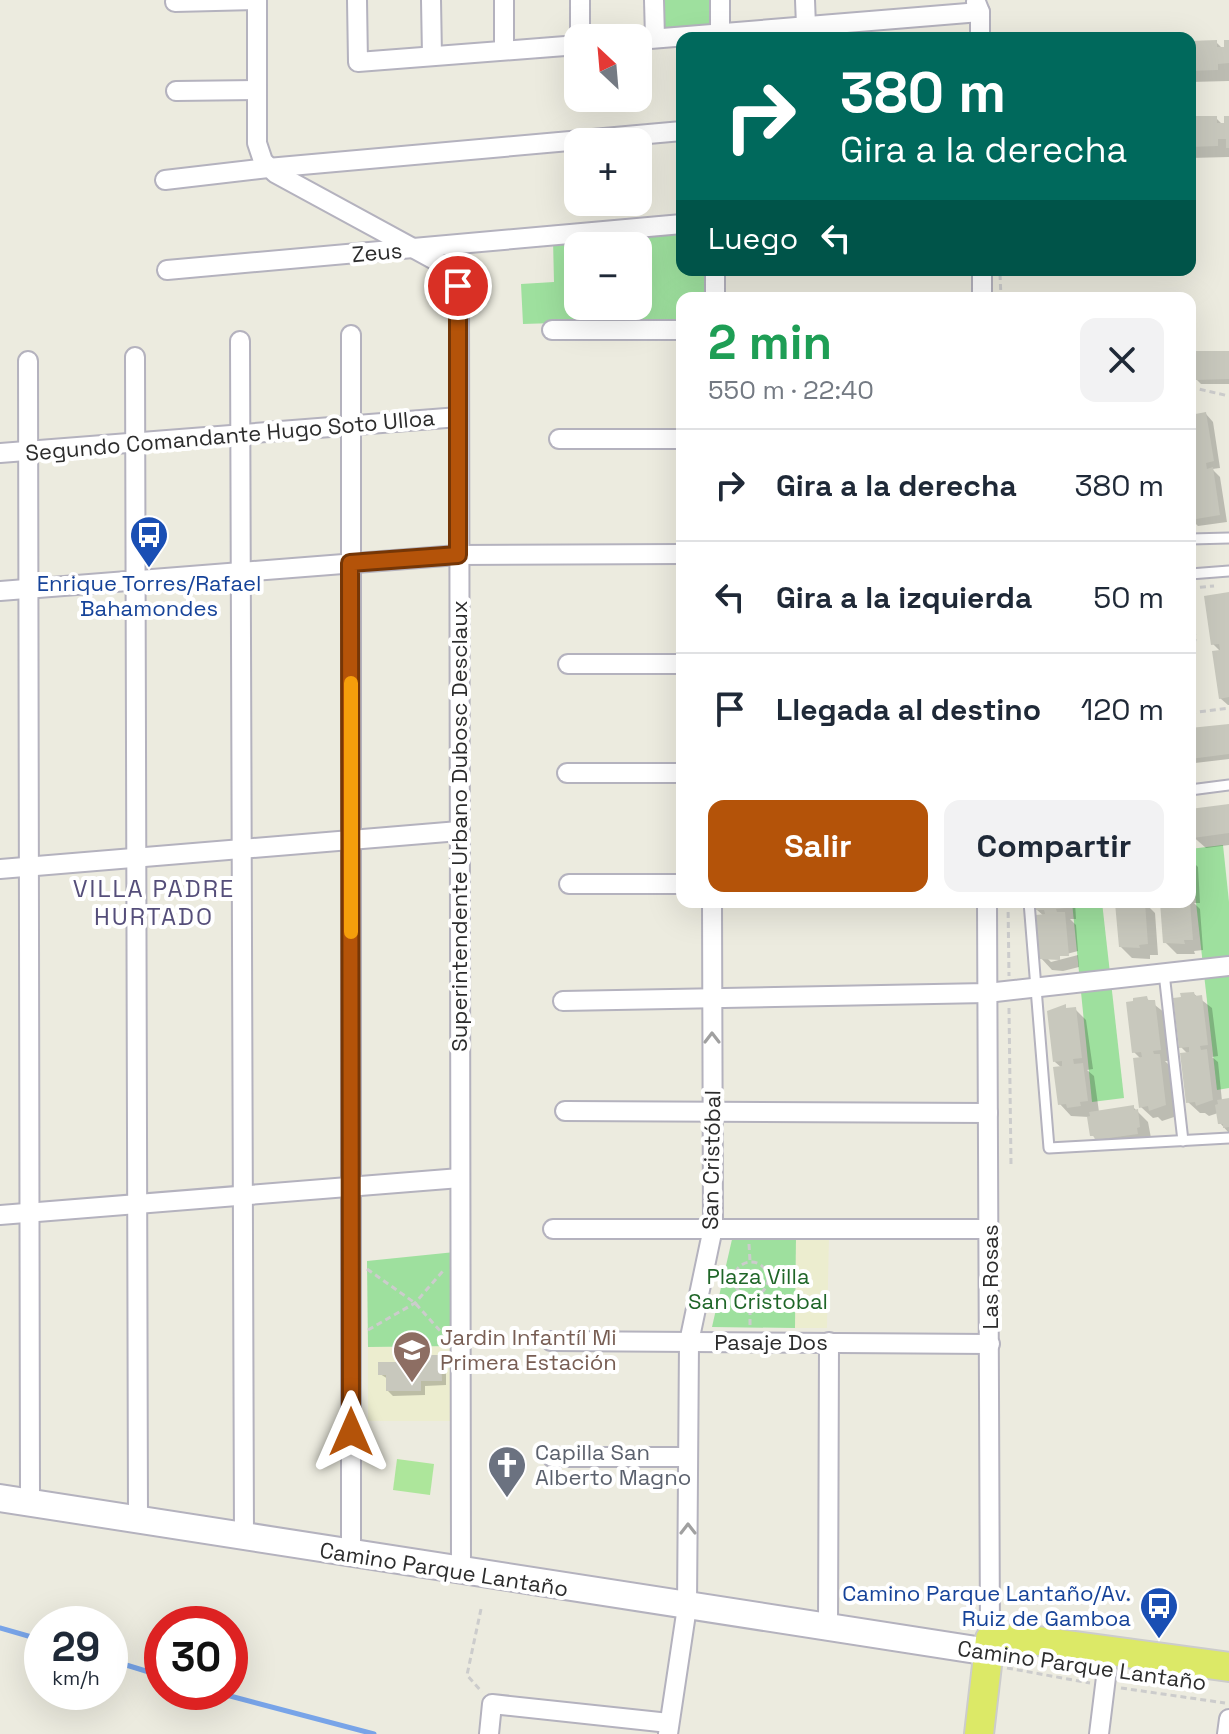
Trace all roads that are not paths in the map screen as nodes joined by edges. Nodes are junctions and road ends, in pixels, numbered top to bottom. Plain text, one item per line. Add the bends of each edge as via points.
1 (257, 0) edge
2 (357, 0) edge
3 (431, 0) edge
4 (504, 0) edge
5 (580, 0) edge
6 (654, 0) edge
7 (720, 0) edge
8 (805, 0) edge
9 (887, 0) edge
10 (175, 2) edge
11 (977, 6) edge
12 (887, 20) junction
13 (580, 24) edge
14 (649, 24) edge
15 (806, 26) junction
16 (720, 32) edge
17 (754, 32) edge
18 (979, 32) edge
19 (676, 38) edge
20 (652, 39) edge
21 (564, 46) edge
22 (504, 50) junction
23 (432, 56) junction
24 (257, 90) junction
25 (176, 91) dead end
26 (676, 132) edge
27 (268, 168) junction
28 (165, 180) dead end
29 (676, 225) edge
30 (414, 248) junction
31 (167, 270) dead end
32 (552, 330) dead end
33 (676, 330) edge
34 (351, 335) dead end
35 (240, 341) dead end
36 (135, 357) dead end
37 (28, 361) dead end
38 (459, 417) junction
39 (350, 426) junction
40 (240, 434) junction
41 (559, 439) dead end
42 (676, 439) edge
43 (136, 443) junction
44 (28, 451) junction
45 (0, 453) edge
46 (1229, 538) edge
47 (1196, 539) edge
48 (676, 554) edge
49 (458, 555) junction
50 (350, 563) junction
51 (1229, 571) edge
52 (241, 572) junction
53 (1196, 574) edge
54 (136, 580) junction
55 (28, 589) junction
56 (0, 591) edge
57 (568, 664) dead end
58 (676, 664) edge
59 (567, 773) dead end
60 (676, 773) edge
61 (1229, 785) edge
62 (1196, 789) edge
63 (459, 831) junction
64 (351, 840) junction
65 (242, 849) junction
66 (136, 858) junction
67 (29, 866) junction
68 (0, 869) edge
69 (569, 884) dead end
70 (676, 884) edge
71 (712, 908) edge
72 (987, 908) edge
73 (1030, 908) edge
74 (1229, 966) edge
75 (1164, 973) junction
76 (1038, 986) junction
77 (987, 993) junction
78 (712, 999) junction
79 (563, 1001) dead end
80 (565, 1111) dead end
81 (713, 1112) junction
82 (988, 1113) junction
83 (1229, 1138) edge
84 (1183, 1141) junction
85 (460, 1178) junction
86 (351, 1187) junction
87 (243, 1196) junction
88 (137, 1204) junction
89 (29, 1213) junction
90 (0, 1215) edge
91 (713, 1228) junction
92 (553, 1229) dead end
93 (989, 1229) junction
94 (551, 1341) dead end
95 (689, 1342) junction
96 (829, 1342) junction
97 (990, 1344) junction
98 (552, 1457) dead end
99 (688, 1457) junction
100 (0, 1498) edge
101 (30, 1503) junction
102 (138, 1520) junction
103 (244, 1537) junction
104 (351, 1554) junction
105 (461, 1571) junction
106 (687, 1607) junction
107 (828, 1628) junction
108 (990, 1646) junction
109 (1229, 1667) edge
110 (1107, 1669) junction
111 (1229, 1686) edge
112 (1229, 1719) edge
113 (668, 1728) edge
114 (489, 1734) edge
115 (979, 1734) edge
116 (1099, 1734) edge
117 (1227, 1734) edge

1 - 10 street
1 - 24 street
2 - 23 street via 358,62
3 - 23 street
4 - 22 street
5 - 13 street
6 - 14 street
7 - 16 street
8 - 15 street
9 - 12 street
11 - 12 street
11 - 18 street
12 - 15 street
15 - 17 street
19 - 20 street
21 - 22 street
22 - 23 street
24 - 25 street
24 - 27 street via 257,143
26 - 27 street
27 - 28 street
27 - 30 street, Superintendente Urbano Dubosc Desclaux
29 - 30 street, Zeus
30 - 31 street, Zeus
30 - 38 street, Superintendente Urbano Dubosc Desclaux via 444,265 458,286
32 - 33 street
34 - 39 street
35 - 40 street
36 - 43 street
37 - 44 street
38 - 39 street, Segundo Comandante Hugo Soto Ulloa
38 - 49 street, Superintendente Urbano Dubosc Desclaux
39 - 40 street, Segundo Comandante Hugo Soto Ulloa
39 - 50 street
40 - 43 street, Segundo Comandante Hugo Soto Ulloa
40 - 52 street
41 - 42 street
43 - 44 street, Segundo Comandante Hugo Soto Ulloa
43 - 54 street
44 - 45 street, Segundo Comandante Hugo Soto Ulloa
44 - 55 street
46 - 47 lane
48 - 49 street
49 - 50 street
49 - 63 street, Superintendente Urbano Dubosc Desclaux
50 - 52 street
50 - 64 street
51 - 53 lane
52 - 54 street
52 - 65 street
54 - 55 street
54 - 66 street
55 - 56 street
55 - 67 street
57 - 58 street
59 - 60 street
61 - 62 lane
63 - 64 street
63 - 85 street, Superintendente Urbano Dubosc Desclaux
64 - 65 street
64 - 86 street
65 - 66 street
65 - 87 street
66 - 67 street
66 - 88 street
67 - 68 street
67 - 89 street
69 - 70 street
71 - 78 street, San Cristóbal
72 - 77 street, Las Rosas
73 - 76 lane
74 - 75 street
75 - 76 street
75 - 84 lane
76 - 77 street
76 - 84 lane via 1049,1148
77 - 78 street
77 - 82 street, Las Rosas
78 - 79 street
81 -> 78 street, San Cristóbal
80 - 81 street
81 - 82 street
81 - 91 street, San Cristóbal
82 - 93 street, Las Rosas
83 - 84 lane
85 - 86 street
85 - 105 street, Superintendente Urbano Dubosc Desclaux
86 - 87 street
86 - 104 street
87 - 88 street
87 - 103 street
88 - 89 street
88 - 102 street
89 - 90 street
89 - 101 street
91 - 92 street
91 - 93 street
91 - 95 street, San Cristóbal
93 - 97 street, Las Rosas
94 - 95 street, Pasaje Dos
95 - 96 street, Pasaje Dos
95 - 99 street, San Cristóbal
96 - 97 street, Pasaje Dos
96 - 107 street
97 - 108 street, Las Rosas
98 - 99 street
106 -> 99 street, San Cristóbal
100 - 101 main road, Camino Parque Lantaño
101 - 102 main road, Camino Parque Lantaño
102 - 103 main road, Camino Parque Lantaño
103 - 104 main road, Camino Parque Lantaño
104 - 105 main road, Camino Parque Lantaño
105 - 106 main road, Camino Parque Lantaño
106 - 107 main road, Camino Parque Lantaño
106 - 113 street, San Cristóbal
107 - 108 main road, Camino Parque Lantaño
108 - 109 main road, Camino Parque Lantaño via 1031,1640
108 - 110 main road, Camino Parque Lantaño
108 - 115 main road
110 - 111 main road, Camino Parque Lantaño
110 - 116 street
112 - 117 street
113 - 114 street via 492,1704

